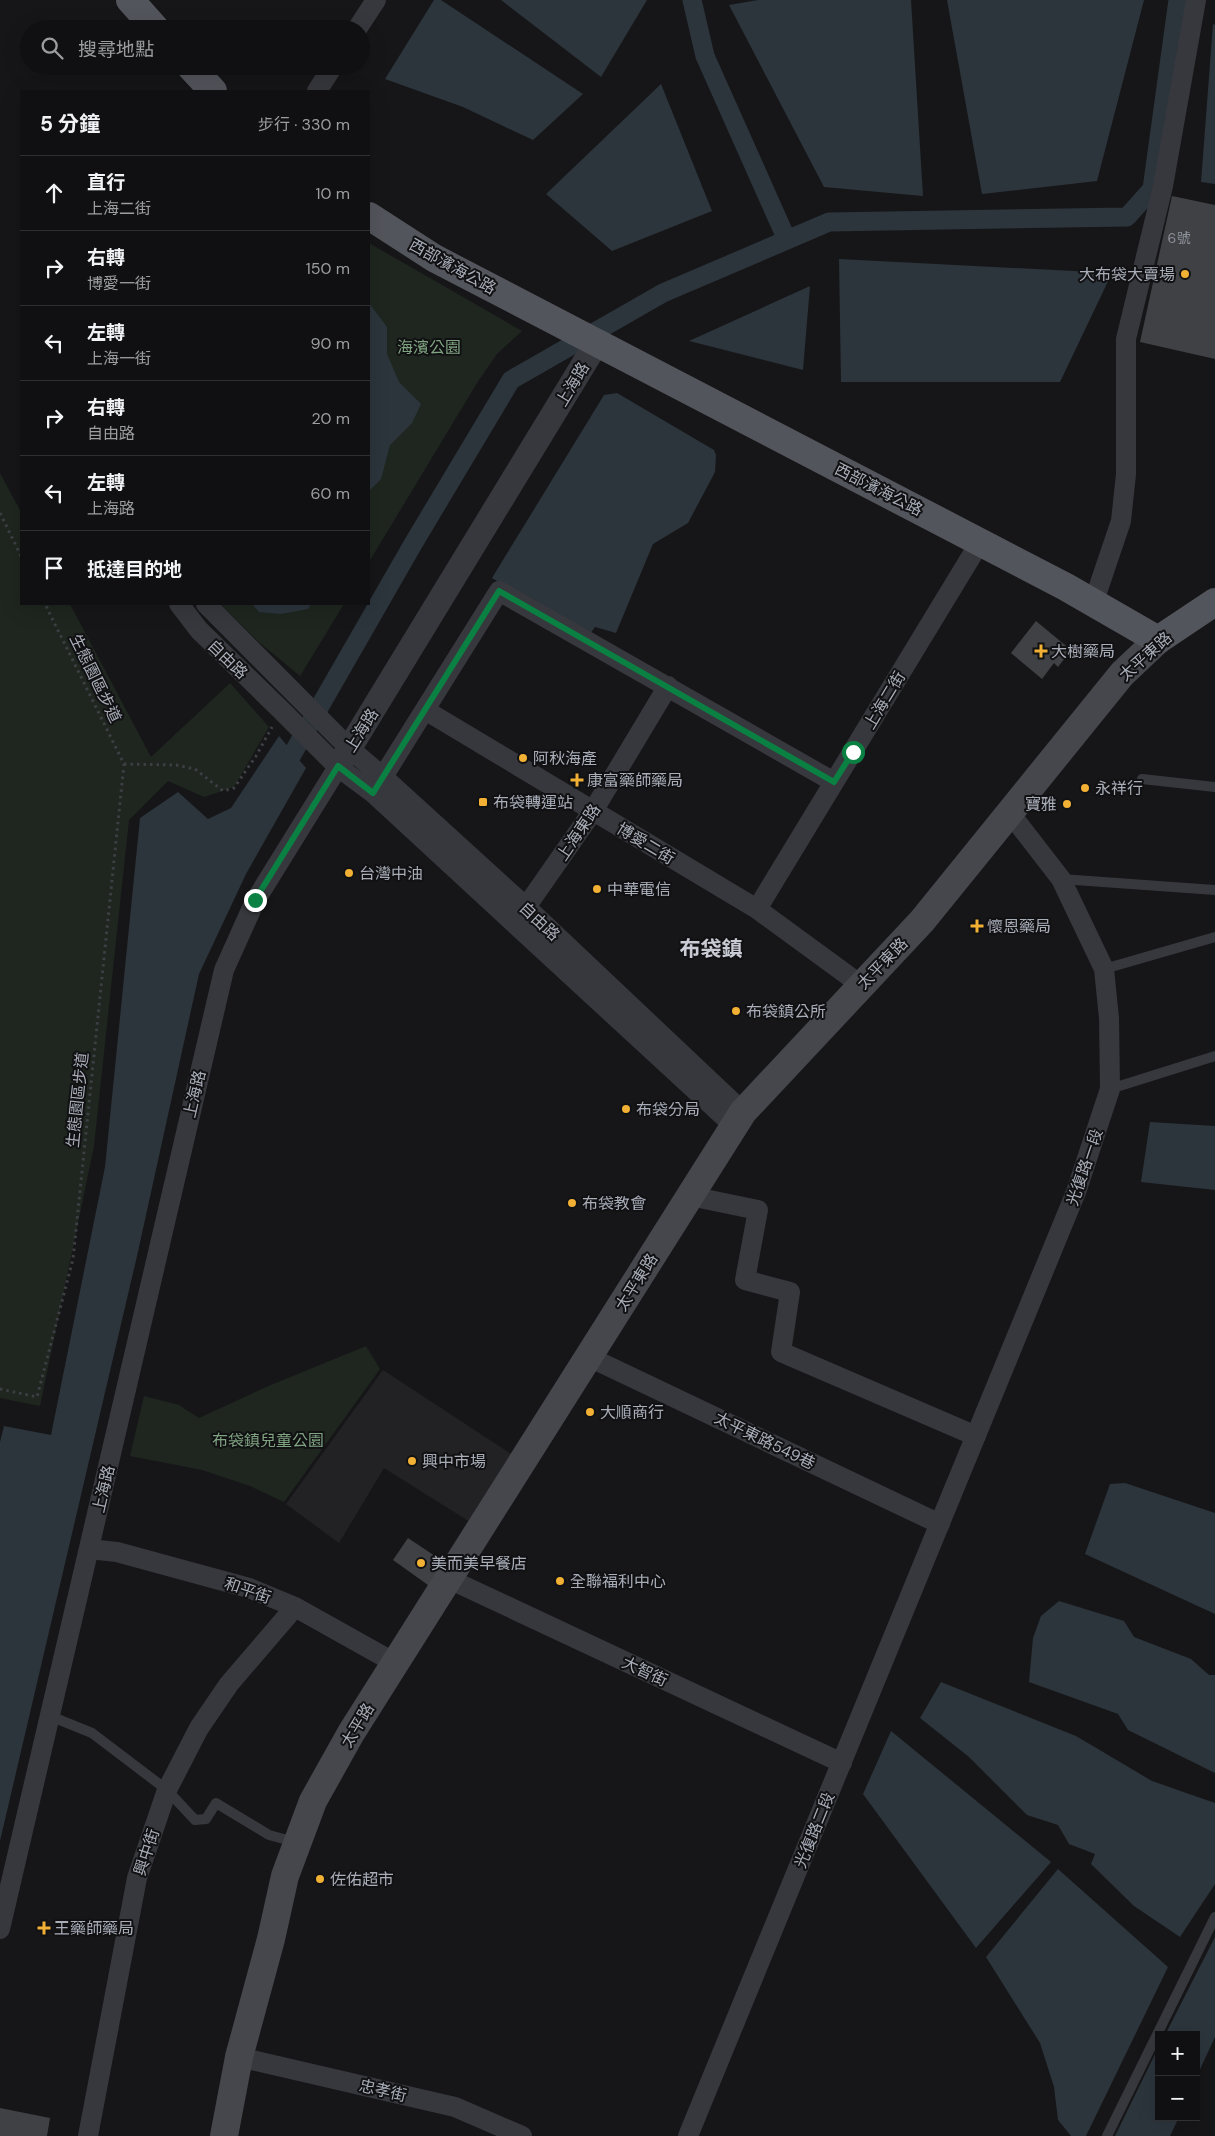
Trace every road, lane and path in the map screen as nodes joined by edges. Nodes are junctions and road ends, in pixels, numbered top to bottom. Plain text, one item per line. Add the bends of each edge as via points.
1 (130, 0) edge
2 (376, 0) edge
3 (1196, 0) edge
4 (148, 20) edge
5 (363, 20) edge
6 (197, 75) edge
7 (327, 75) edge
8 (209, 90) edge
9 (318, 90) edge
10 (370, 217) edge
11 (596, 344) junction
12 (0, 514) edge
13 (980, 542) junction
14 (20, 554) edge
15 (1215, 602) edge
16 (1093, 604) junction
17 (45, 605) edge
18 (180, 605) edge
19 (207, 605) edge
20 (1158, 640) junction
21 (668, 686) junction
22 (281, 710) junction
23 (421, 717) junction
24 (336, 750) junction
25 (124, 764) junction
26 (1142, 779) dead end
27 (834, 782) junction
28 (378, 785) junction
29 (1215, 786) edge
30 (593, 811) junction
31 (1010, 813) junction
32 (1061, 879) junction
33 (1215, 890) edge
34 (757, 909) junction
35 (521, 915) junction
36 (1215, 937) edge
37 (1104, 969) junction
38 (861, 985) junction
39 (1215, 1056) edge
40 (1110, 1089) junction
41 (738, 1119) junction
42 (690, 1196) junction
43 (589, 1357) junction
44 (0, 1389) edge
45 (976, 1436) junction
46 (940, 1524) junction
47 (89, 1549) junction
48 (449, 1579) junction
49 (295, 1607) junction
50 (395, 1663) junction
51 (50, 1716) junction
52 (842, 1763) junction
53 (167, 1790) junction
54 (298, 1843) junction
55 (1215, 1917) edge
56 (0, 1929) edge
57 (240, 2056) junction
58 (88, 2136) edge
59 (224, 2136) edge
60 (522, 2136) edge
61 (688, 2136) edge
62 (1107, 2136) edge

1 - 4 main road
2 - 5 street
3 - 16 street via 1163,186 1126,339 1126,474 1121,521
6 - 8 main road
7 - 9 street
10 - 11 main road, 西部濱海公路 via 434,258
11 - 13 main road, 西部濱海公路
11 - 24 street, 上海路
12 - 14 path
13 - 16 main road, 西部濱海公路
13 - 27 street, 上海二街
15 - 20 main road, 太平東路
16 - 20 main road, 西部濱海公路
17 - 25 path, 生態園區步道
18 - 22 street, 自由路 via 199,630
19 - 24 street, 自由路 via 294,694
20 - 31 main road, 太平東路 via 1122,674
21 - 23 street via 499,591
21 - 27 street
21 - 30 street, 上海東路
22 - 24 street, 自由路
22 - 25 path via 234,788 223,791 194,769
23 - 28 street
23 - 30 street, 博愛二街
24 - 28 street, 自由路
24 - 47 street, 上海路 via 255,900 224,970
25 - 44 path, 生態園區步道 via 73,1260 37,1397
26 - 29 lane
27 - 34 street, 上海二街
28 - 35 street, 自由路
30 - 34 street, 博愛二街
30 - 35 street, 上海東路
31 - 32 street, 光復路一段
31 - 38 main road, 太平東路 via 922,921
32 - 33 lane
32 - 37 street, 光復路一段
34 - 38 street, 博愛二街
35 - 41 street, 自由路
36 - 37 lane
37 - 40 street, 光復路一段 via 1109,1018
38 - 41 main road, 太平東路
39 - 40 lane
40 - 45 street, 光復路一段 via 1076,1192
41 - 42 main road, 太平東路
42 - 43 main road, 太平東路
42 - 45 street via 758,1210 745,1280 790,1292 781,1352
43 - 46 street, 太平東路549巷
43 - 48 main road, 太平路
45 - 46 street, 光復路一段
46 - 52 street, 光復路二段
47 - 49 street, 和平街 via 117,1552 250,1588
47 - 51 street, 上海路
48 - 50 main road, 太平路
48 - 52 street, 大智街
49 - 50 street, 和平街
49 - 53 street, 興中街 via 229,1684 199,1728
50 - 54 main road, 太平路 via 313,1801
51 - 53 lane via 92,1733
51 - 56 street, 上海路
52 - 61 street, 光復路二段
53 - 54 lane via 195,1820 206,1818 216,1803 269,1835
53 - 58 street, 興中街 via 137,1878
54 - 57 main road, 太平路 via 285,1876
55 - 62 lane
57 - 59 main road, 太平路
57 - 60 street, 忠孝街 via 455,2107

